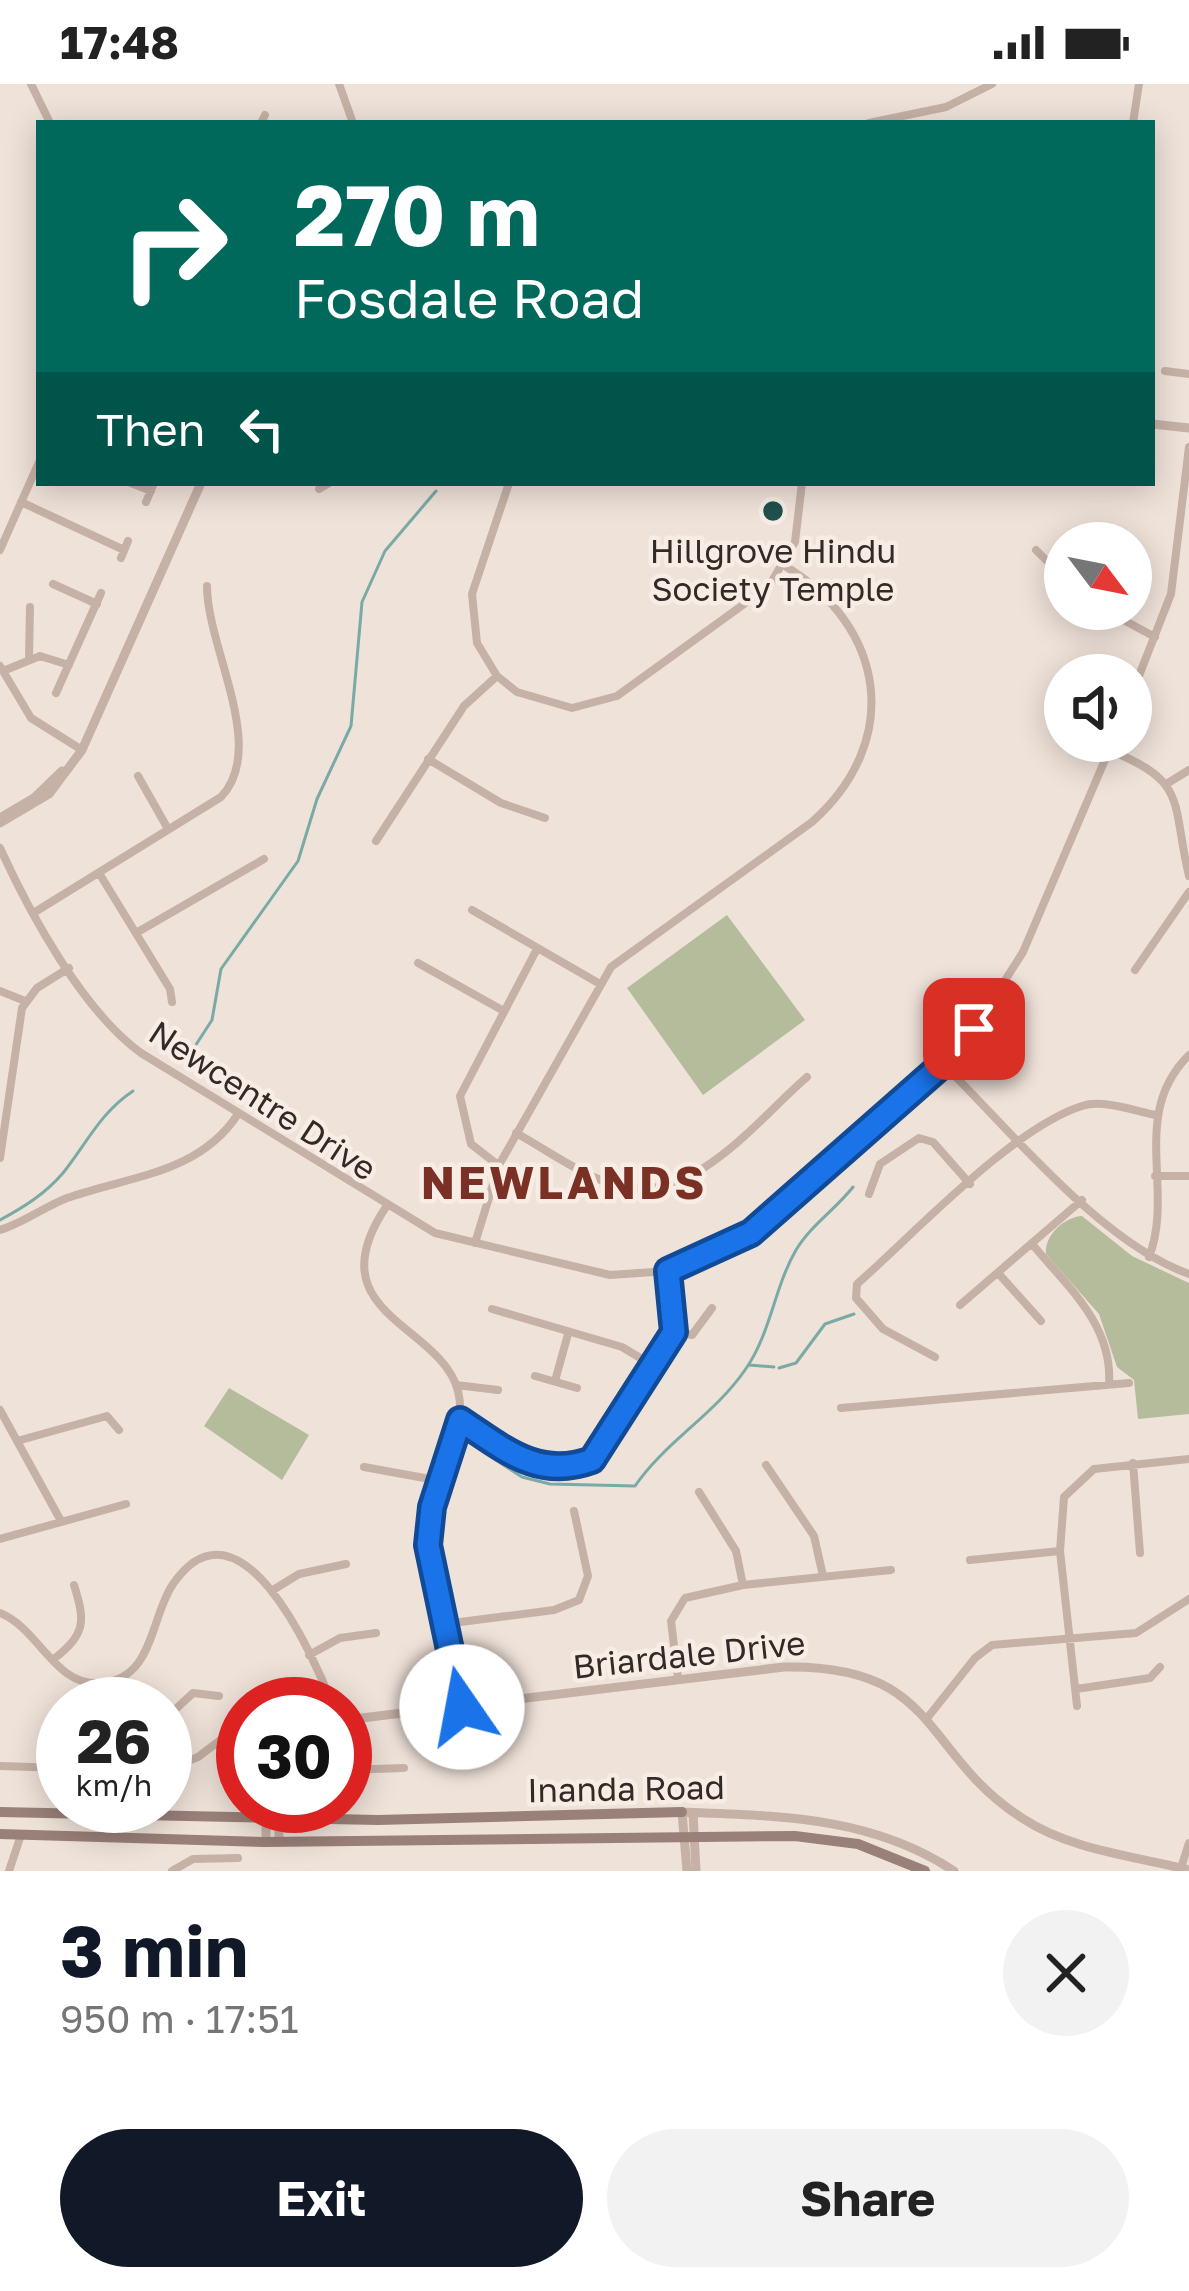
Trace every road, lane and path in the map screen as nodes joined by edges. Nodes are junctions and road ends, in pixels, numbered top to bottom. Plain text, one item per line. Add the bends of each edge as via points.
1 (31, 84) edge
2 (339, 84) edge
3 (992, 84) edge
4 (1139, 84) edge
5 (49, 120) edge
6 (351, 120) edge
7 (883, 120) edge
8 (1133, 120) edge
9 (1165, 371) dead end
10 (1189, 374) edge
11 (1155, 424) edge
12 (1189, 428) edge
13 (1189, 447) edge
14 (36, 469) edge
15 (200, 486) edge
16 (325, 486) edge
17 (508, 486) edge
18 (802, 486) edge
19 (153, 487) edge
20 (319, 490) dead end
21 (21, 502) junction
22 (146, 502) dead end
23 (0, 550) edge
24 (124, 550) dead end
25 (1036, 550) dead end
26 (1044, 558) edge
27 (785, 566) junction
28 (53, 584) dead end
29 (207, 586) dead end
30 (101, 593) dead end
31 (97, 604) junction
32 (30, 607) dead end
33 (1142, 630) edge
34 (1155, 637) junction
35 (1148, 654) edge
36 (28, 658) junction
37 (69, 664) junction
38 (1, 669) edge
39 (497, 676) junction
40 (56, 693) dead end
41 (82, 745) junction
42 (428, 759) junction
43 (1104, 762) edge
44 (1141, 762) edge
45 (1189, 770) edge
46 (138, 776) dead end
47 (1168, 783) junction
48 (545, 818) dead end
49 (0, 820) edge
50 (168, 829) junction
51 (376, 841) dead end
52 (0, 848) edge
53 (264, 859) dead end
54 (99, 873) junction
55 (1189, 876) edge
56 (1189, 892) edge
57 (472, 910) dead end
58 (35, 912) junction
59 (136, 933) junction
60 (537, 950) junction
61 (418, 963) dead end
62 (69, 968) junction
63 (1136, 970) dead end
64 (600, 984) junction
65 (0, 991) edge
66 (26, 1001) junction
67 (172, 1002) dead end
68 (502, 1010) junction
69 (1189, 1055) edge
70 (943, 1064) junction
71 (807, 1077) dead end
72 (238, 1114) junction
73 (1156, 1115) junction
74 (516, 1133) junction
75 (1021, 1140) junction
76 (0, 1158) edge
77 (499, 1165) junction
78 (1155, 1176) junction
79 (1189, 1176) edge
80 (970, 1184) junction
81 (868, 1194) dead end
82 (1082, 1200) junction
83 (386, 1208) junction
84 (0, 1230) edge
85 (475, 1243) junction
86 (1032, 1244) junction
87 (1149, 1257) junction
88 (668, 1271) junction
89 (998, 1273) junction
90 (1189, 1274) edge
91 (960, 1305) dead end
92 (712, 1307) dead end
93 (492, 1309) dead end
94 (1041, 1322) dead end
95 (674, 1332) junction
96 (568, 1334) junction
97 (935, 1357) dead end
98 (652, 1365) junction
99 (535, 1376) dead end
100 (555, 1381) junction
101 (1109, 1384) junction
102 (1129, 1384) dead end
103 (456, 1385) junction
104 (577, 1388) dead end
105 (498, 1390) dead end
106 (841, 1408) dead end
107 (0, 1410) edge
108 (460, 1420) junction
109 (119, 1430) dead end
110 (17, 1441) junction
111 (1189, 1459) edge
112 (1133, 1463) junction
113 (766, 1465) dead end
114 (364, 1467) dead end
115 (440, 1481) junction
116 (699, 1492) dead end
117 (126, 1504) dead end
118 (574, 1511) dead end
119 (62, 1521) junction
120 (0, 1539) edge
121 (1060, 1551) junction
122 (1140, 1553) dead end
123 (970, 1560) dead end
124 (346, 1564) dead end
125 (891, 1570) dead end
126 (823, 1576) junction
127 (74, 1585) dead end
128 (743, 1585) junction
129 (273, 1590) junction
130 (1189, 1600) edge
131 (0, 1613) edge
132 (445, 1624) junction
133 (376, 1633) dead end
134 (1068, 1638) junction
135 (309, 1655) junction
136 (54, 1660) junction
137 (1160, 1667) dead end
138 (319, 1677) edge
139 (678, 1678) junction
140 (1076, 1689) junction
141 (1077, 1706) dead end
142 (462, 1707) junction
143 (372, 1717) edge
144 (928, 1718) junction
145 (0, 1766) edge
146 (36, 1767) edge
147 (404, 1768) dead end
148 (372, 1769) edge
149 (0, 1812) edge
150 (216, 1812) edge
151 (372, 1812) edge
152 (688, 1813) junction
153 (270, 1833) edge
154 (274, 1833) edge
155 (0, 1834) edge
156 (21, 1835) junction
157 (690, 1837) junction
158 (272, 1841) junction
159 (1189, 1843) edge
160 (238, 1858) dead end
161 (1185, 1869) edge
162 (9, 1871) edge
163 (172, 1871) edge
164 (687, 1871) edge
165 (696, 1871) edge
166 (925, 1871) edge
167 (954, 1871) edge

1 - 5 street
2 - 6 street
3 - 7 street via 946,107
4 - 8 street
9 - 10 street
11 - 12 street
13 - 34 street via 1171,594
14 - 21 street
15 - 41 street
16 - 20 street
17 - 39 street via 470,608 477,643
18 - 27 street
19 - 22 street
21 - 23 street
21 - 24 street
25 - 26 street
27 - 39 street via 748,604 592,706 536,701
27 - 64 street via 835,603 865,658 872,710 859,762 831,806 626,953
28 - 31 street
29 - 50 street via 241,761 220,797
30 - 31 street
31 - 37 street
32 - 36 street
33 - 34 street
34 - 35 street
36 - 37 street
36 - 38 street
37 - 40 street
38 - 41 street via 31,718
39 - 42 street via 464,706
41 - 49 street via 51,783
42 - 48 street
42 - 51 street
43 - 70 street, Newcentre Drive via 1018,961
44 - 47 street
45 - 47 street
46 - 50 street
47 - 55 street
50 - 54 street
52 - 58 street, Newcentre Drive
53 - 59 street
54 - 58 street
54 - 59 street
56 - 63 street
57 - 60 street
58 - 62 street, Newcentre Drive
59 - 67 street
60 - 64 street
60 - 68 street
61 - 68 street
62 - 66 street
62 - 72 street, Newcentre Drive via 120,1036
64 - 74 street
65 - 66 street
66 - 76 street
68 - 77 street via 464,1080 460,1106 471,1144
69 - 73 street
70 - 75 street
70 - 88 street, Newcentre Drive via 751,1233
71 - 74 street via 703,1168 661,1188 599,1179
72 - 83 street, Newcentre Drive
72 - 84 street via 187,1162 61,1201
73 - 75 street via 1088,1105
73 - 78 street
74 - 77 street
75 - 80 street
75 - 82 street
77 - 85 street
78 - 79 street
78 - 87 street via 1159,1226
80 - 81 street via 920,1138 880,1164
80 - 97 street via 857,1284 856,1298 880,1326
82 - 86 street
82 - 87 street
83 - 85 street, Newcentre Drive
83 - 103 street via 367,1251 374,1296
85 - 88 street, Newcentre Drive via 610,1275
86 - 89 street
86 - 101 street via 1096,1322
87 - 90 street
88 - 95 street
89 - 91 street
89 - 94 street
92 - 95 street via 694,1334
93 - 96 street
95 - 98 street
96 - 98 street
96 - 100 street
98 - 108 street via 592,1460 575,1466 531,1466
99 - 100 street
100 - 104 street
101 - 102 street
101 - 106 street
103 - 105 street
103 - 108 street
107 - 110 street
108 - 115 street
109 - 110 street via 106,1416
110 - 119 street
111 - 112 street
112 - 121 street via 1094,1469 1067,1490
112 - 122 street
113 - 126 street via 814,1536
114 - 115 street
115 - 132 street via 428,1545
116 - 128 street via 734,1546
117 - 119 street
118 - 132 street via 588,1576 579,1600
119 - 120 street
121 - 123 street
121 - 134 street
124 - 129 street via 299,1574
125 - 126 street
126 - 128 street
127 - 136 street via 82,1633
128 - 139 street via 703,1591 678,1605 671,1629
129 - 135 street
129 - 136 street via 248,1564 203,1559 174,1582 145,1655 121,1678 81,1682
130 - 134 street via 1136,1633
131 - 136 street
132 - 142 street
133 - 135 street via 340,1638
134 - 140 street
134 - 144 street via 992,1645
135 - 138 street
137 - 140 street via 1150,1678
139 - 142 street, Briardale Drive
139 - 144 street, Briardale Drive via 818,1666 872,1678
140 - 141 street
142 - 143 street, Briardale Drive
144 - 161 street, Briardale Drive via 995,1798 1023,1819 1071,1841
145 - 146 street
147 - 148 street
149 - 150 main road, Inanda Road
151 - 152 main road, Inanda Road
152 - 157 street
152 - 167 street, Inanda Road via 836,1822 909,1845
153 - 158 street
154 - 158 street
155 - 156 main road, Inanda Road
156 - 158 main road, Inanda Road
156 - 162 street
157 - 158 main road, Inanda Road
157 - 164 street
157 - 165 street
157 - 166 main road, Inanda Road via 837,1839
159 - 161 street
160 - 163 street via 193,1859

